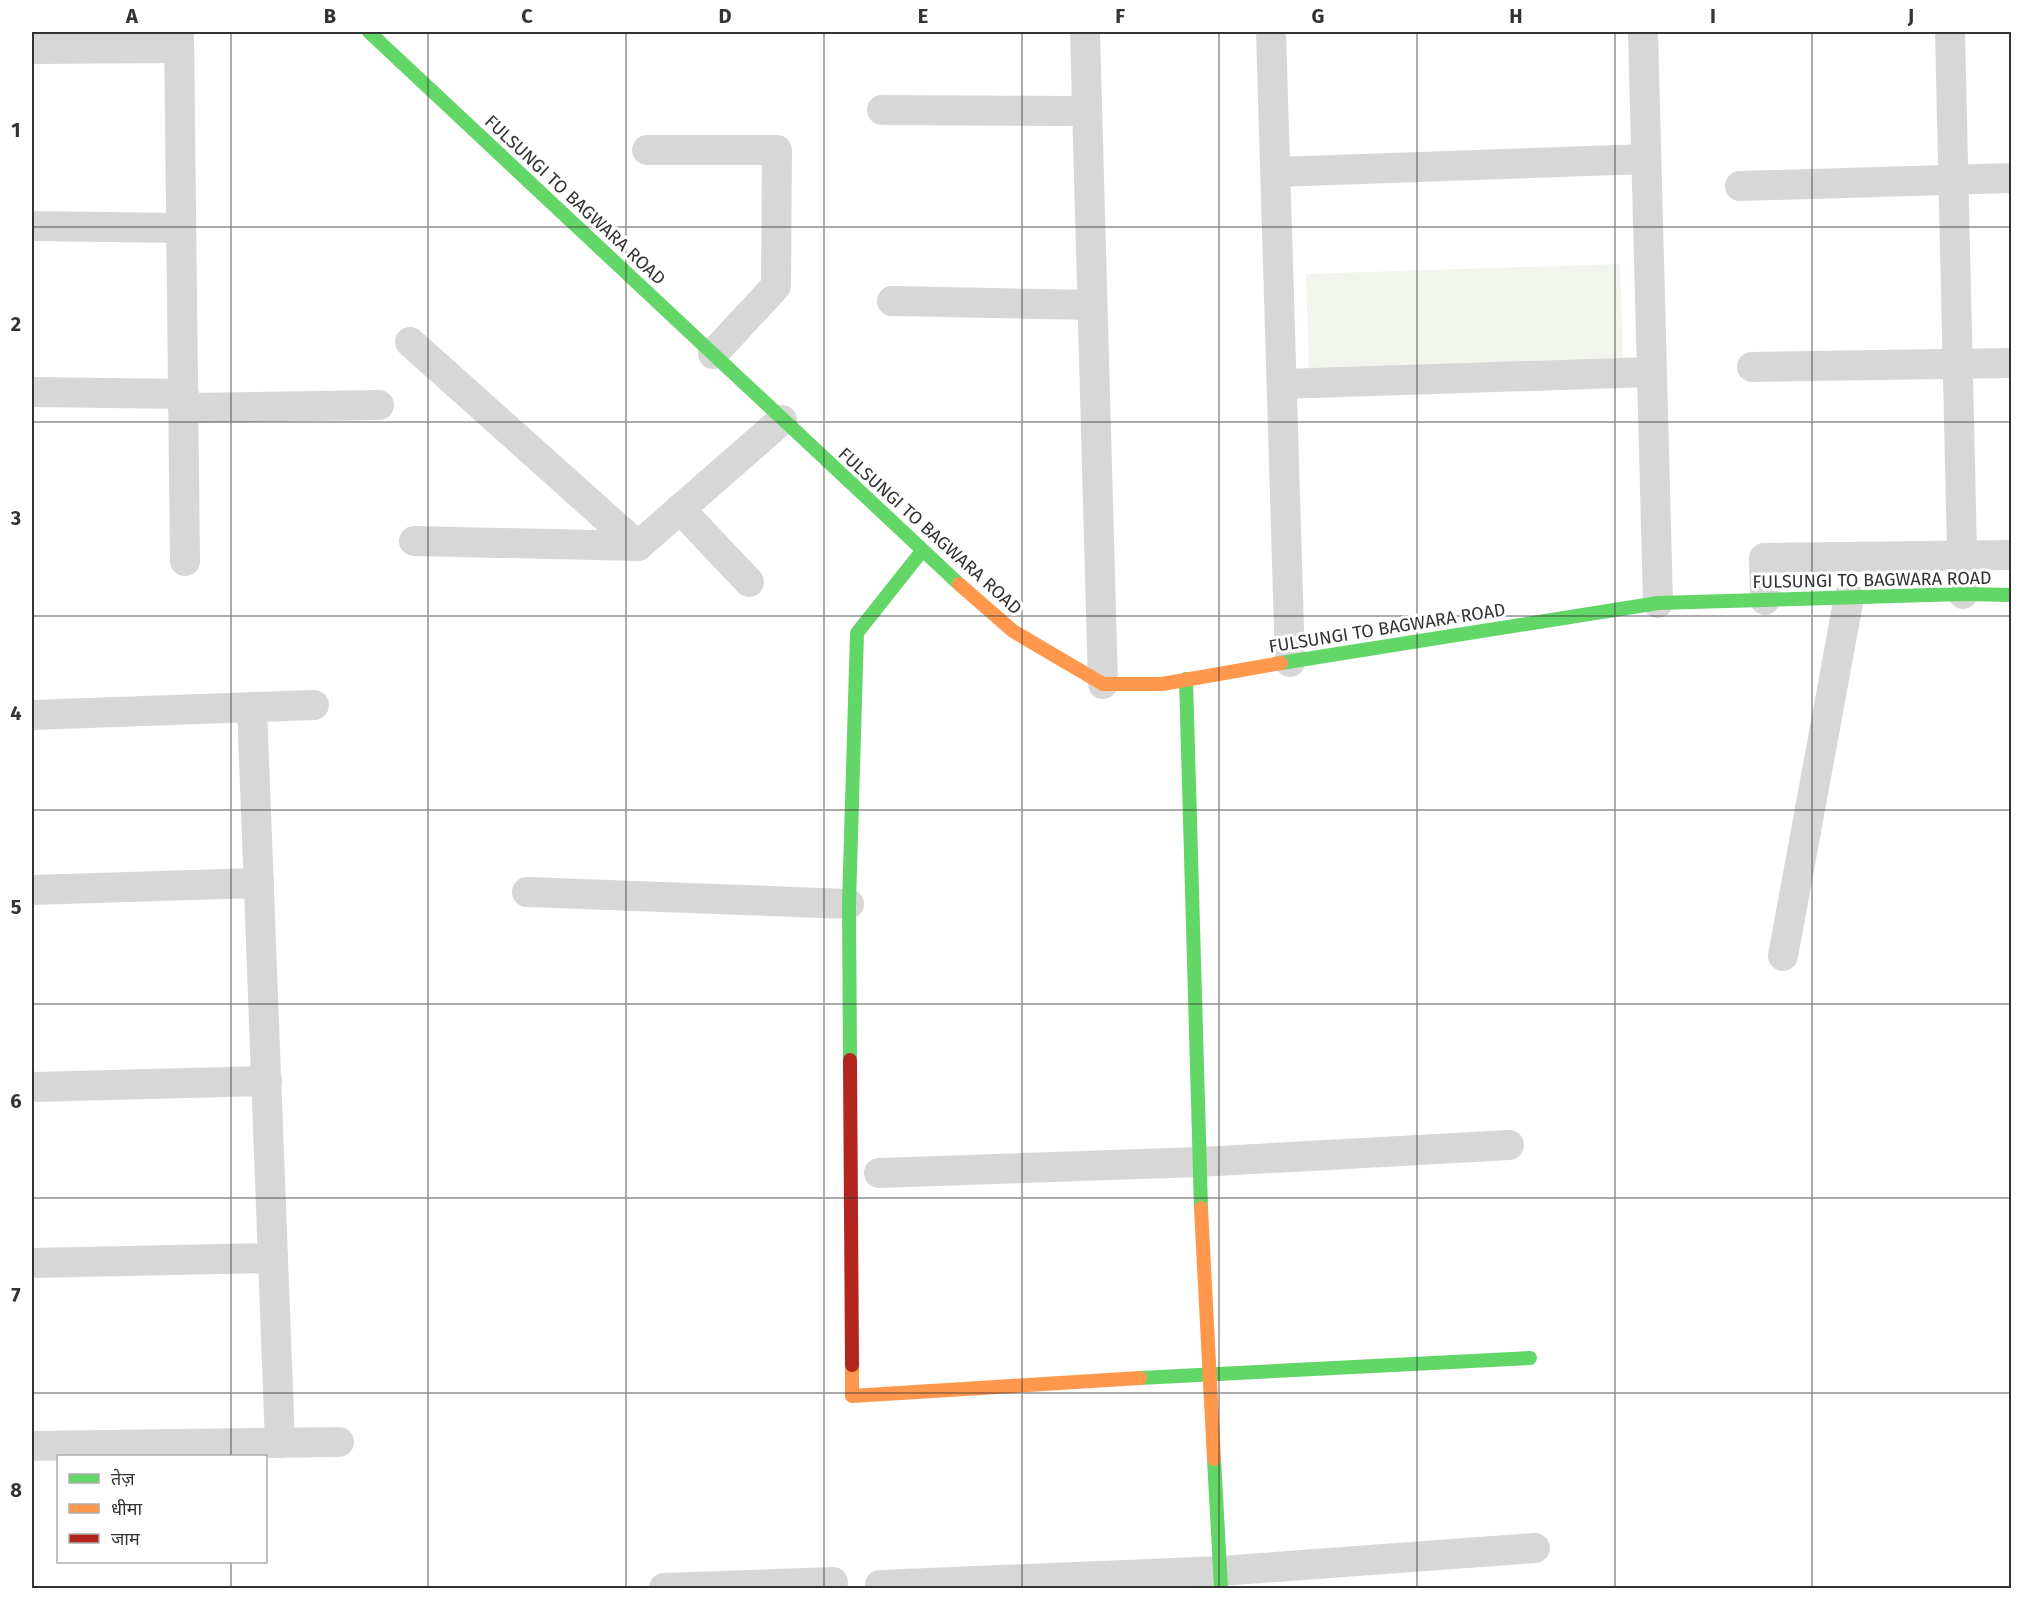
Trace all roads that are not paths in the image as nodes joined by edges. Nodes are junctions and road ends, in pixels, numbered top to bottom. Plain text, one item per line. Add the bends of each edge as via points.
1 (1085, 32) edge
2 (1271, 32) edge
3 (1643, 32) edge
4 (1950, 32) edge
5 (383, 36) edge
6 (179, 40) edge
7 (32, 49) edge
8 (882, 110) dead end
9 (1087, 111) junction
10 (647, 150) dead end
11 (1646, 159) junction
12 (1276, 172) junction
13 (2012, 178) edge
14 (1953, 181) junction
15 (1740, 186) dead end
16 (32, 226) edge
17 (182, 228) junction
18 (892, 301) dead end
19 (1092, 305) junction
20 (410, 342) dead end
21 (713, 354) junction
22 (2012, 363) edge
23 (1957, 364) junction
24 (1752, 367) dead end
25 (1652, 372) junction
26 (1282, 384) junction
27 (32, 392) edge
28 (184, 401) junction
29 (379, 405) dead end
30 (782, 420) junction
31 (680, 509) junction
32 (414, 541) dead end
33 (638, 546) junction
34 (922, 551) junction
35 (2012, 555) edge
36 (1962, 556) junction
37 (185, 561) dead end
38 (749, 582) dead end
39 (1963, 594) junction
40 (2012, 595) edge
41 (1849, 597) junction
42 (1765, 600) junction
43 (1658, 603) junction
44 (1290, 662) junction
45 (1186, 679) junction
46 (1103, 684) junction
47 (314, 705) dead end
48 (252, 707) junction
49 (32, 715) edge
50 (259, 883) junction
51 (32, 890) edge
52 (527, 892) dead end
53 (849, 904) junction
54 (1783, 956) dead end
55 (267, 1081) junction
56 (32, 1087) edge
57 (1509, 1145) dead end
58 (1199, 1162) junction
59 (879, 1173) dead end
60 (273, 1258) junction
61 (32, 1263) edge
62 (1530, 1358) dead end
63 (1210, 1374) junction
64 (339, 1442) dead end
65 (280, 1443) junction
66 (32, 1446) edge
67 (1535, 1548) dead end
68 (1220, 1580) edge
69 (833, 1582) dead end
70 (880, 1585) dead end
71 (742, 1587) edge
72 (664, 1588) edge

1 - 9 street
2 - 12 street
3 - 11 street
4 - 14 street
5 - 21 street, FULSUNGI TO BAGWARA ROAD
6 - 7 street
6 - 17 street
8 - 9 street
9 - 19 street
10 - 21 street via 777,150 776,286
11 - 12 street
11 - 25 street
12 - 26 street
13 - 14 street
14 - 15 street
14 - 23 street
16 - 17 street
17 - 28 street
18 - 19 street
19 - 46 street
20 - 33 street
21 - 30 street, FULSUNGI TO BAGWARA ROAD
22 - 23 street
23 - 24 street
23 - 36 street
25 - 26 street
25 - 43 street
26 - 44 street
27 - 28 street
28 - 29 street
28 - 37 street
30 - 31 street
30 - 34 street, FULSUNGI TO BAGWARA ROAD
31 - 33 street
31 - 38 street
32 - 33 street
34 - 46 street, FULSUNGI TO BAGWARA ROAD via 1013,631
34 - 53 street via 857,633
35 - 36 street
36 - 39 street
36 - 42 street via 1764,558
39 - 40 street, FULSUNGI TO BAGWARA ROAD
39 - 41 street, FULSUNGI TO BAGWARA ROAD
41 - 42 street, FULSUNGI TO BAGWARA ROAD
41 - 54 street
42 - 43 street, FULSUNGI TO BAGWARA ROAD
43 - 44 street, FULSUNGI TO BAGWARA ROAD
44 - 45 street, FULSUNGI TO BAGWARA ROAD
45 - 46 street, FULSUNGI TO BAGWARA ROAD via 1162,684
45 - 58 street
47 - 48 street
48 - 49 street
48 - 50 street
50 - 51 street
50 - 55 street
52 - 53 street
53 - 63 street via 852,1396
55 - 56 street
55 - 60 street
57 - 58 street
58 - 59 street
58 - 63 street
60 - 61 street
60 - 65 street
62 - 63 street
63 - 68 street
64 - 65 street
65 - 66 street
67 - 68 street
68 - 70 street
69 - 71 street
71 - 72 street

